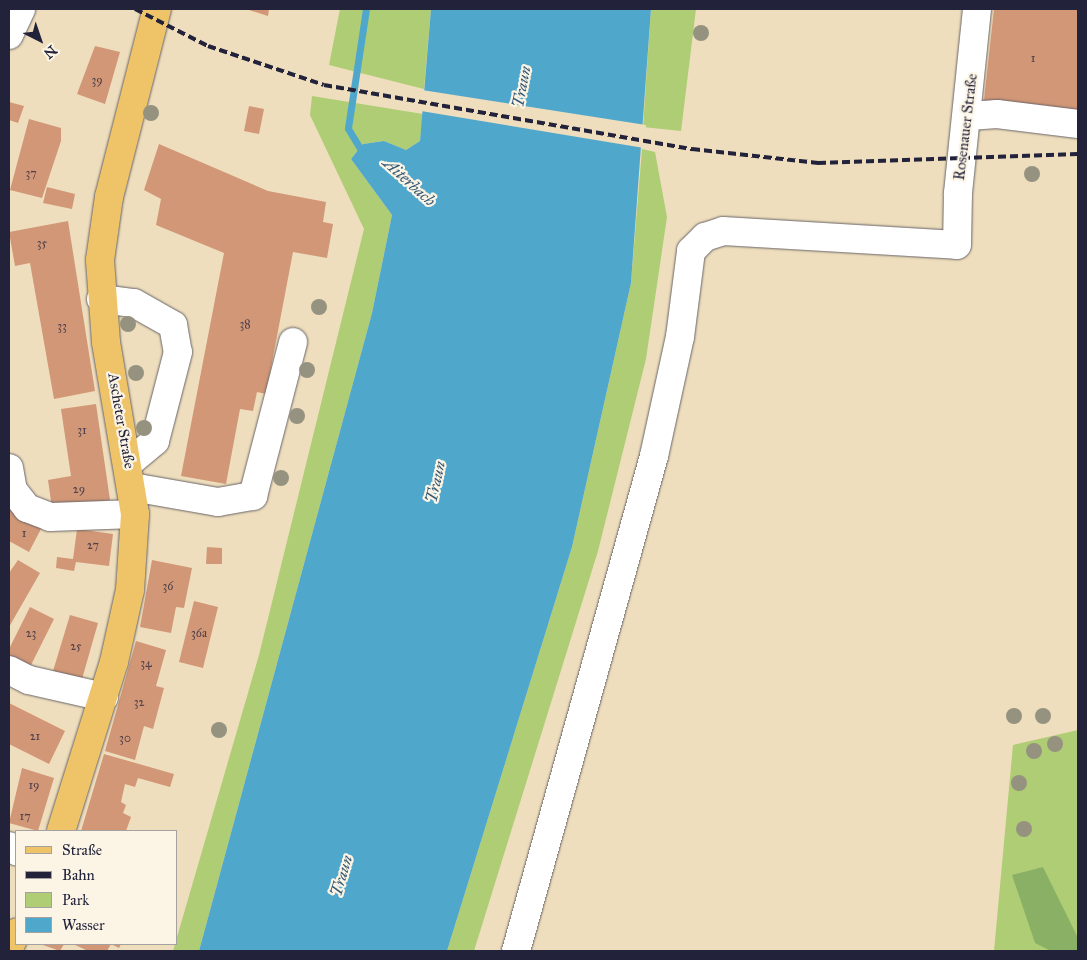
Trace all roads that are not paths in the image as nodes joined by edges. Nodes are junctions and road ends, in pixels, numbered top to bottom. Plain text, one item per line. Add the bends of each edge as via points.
1 (21, 9) edge
2 (157, 9) edge
3 (977, 9) edge
4 (9, 35) edge
5 (969, 116) junction
6 (1078, 124) edge
7 (101, 299) junction
8 (293, 342) dead end
9 (10, 483) edge
10 (132, 488) junction
11 (9, 670) edge
12 (104, 697) junction
13 (61, 830) edge
14 (15, 935) edge
15 (9, 948) edge
16 (516, 951) edge

1 - 4 street
2 - 7 main road, Ascheter Straße via 110,197 100,260
3 - 5 street, Rosenauer Straße
5 - 6 street via 997,114
5 - 16 street, Rosenauer Straße via 958,193 957,245 723,231 705,237 692,252 680,337 654,456
7 - 10 main road, Ascheter Straße
7 - 10 street via 134,303 173,325 178,352 155,440
8 - 10 street via 253,496 218,502
9 - 10 street via 27,508 50,518
10 - 12 main road, Ascheter Straße via 130,590
11 - 12 street via 29,680
12 - 13 main road, Ascheter Straße
14 - 15 main road

